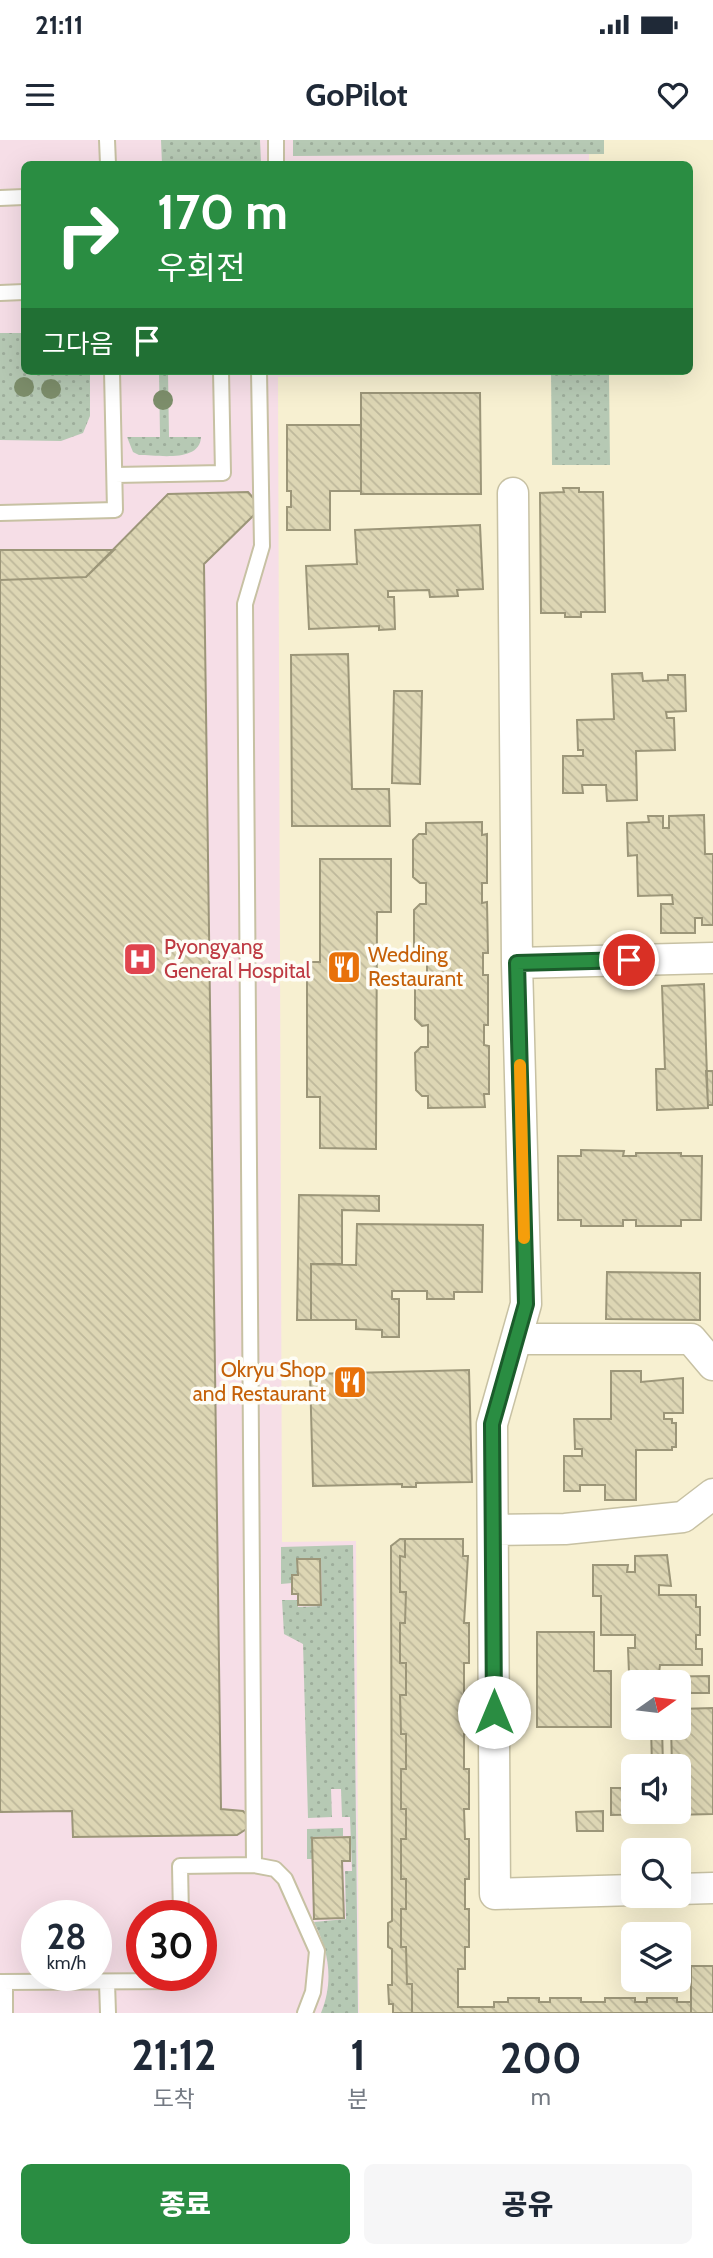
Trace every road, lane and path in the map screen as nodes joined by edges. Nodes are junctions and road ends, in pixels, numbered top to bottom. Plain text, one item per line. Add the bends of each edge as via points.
1 (107, 140) edge
2 (276, 140) edge
3 (108, 161) edge
4 (276, 161) edge
5 (21, 197) edge
6 (0, 198) edge
7 (21, 292) edge
8 (0, 293) edge
9 (112, 375) edge
10 (221, 375) edge
11 (259, 375) edge
12 (115, 475) junction
13 (513, 493) dead end
14 (0, 513) edge
15 (713, 958) edge
16 (517, 963) junction
17 (516, 1339) junction
18 (713, 1365) edge
19 (713, 1494) edge
20 (493, 1530) junction
21 (254, 1865) junction
22 (713, 1888) edge
23 (691, 1889) edge
24 (621, 1890) edge
25 (181, 1900) edge
26 (2, 1982) edge
27 (21, 1982) edge
28 (107, 1991) edge
29 (5, 2013) edge
30 (108, 2013) edge
31 (305, 2013) edge

1 - 3 lane
2 - 4 lane
5 - 6 lane
7 - 8 lane
9 - 12 lane
10 - 12 lane via 223,473
11 - 21 lane via 262,546 244,604
12 - 14 lane via 115,510
13 - 16 street
15 - 16 street
16 - 17 street via 526,1304
17 - 18 street via 691,1339
17 - 20 street via 492,1424
19 - 20 street via 683,1517 578,1528
20 - 24 street via 495,1894
21 - 25 lane via 180,1866
21 - 31 lane via 275,1869 285,1879 317,1951 316,1982
22 - 23 street
26 - 27 lane
26 - 29 lane
28 - 30 lane

